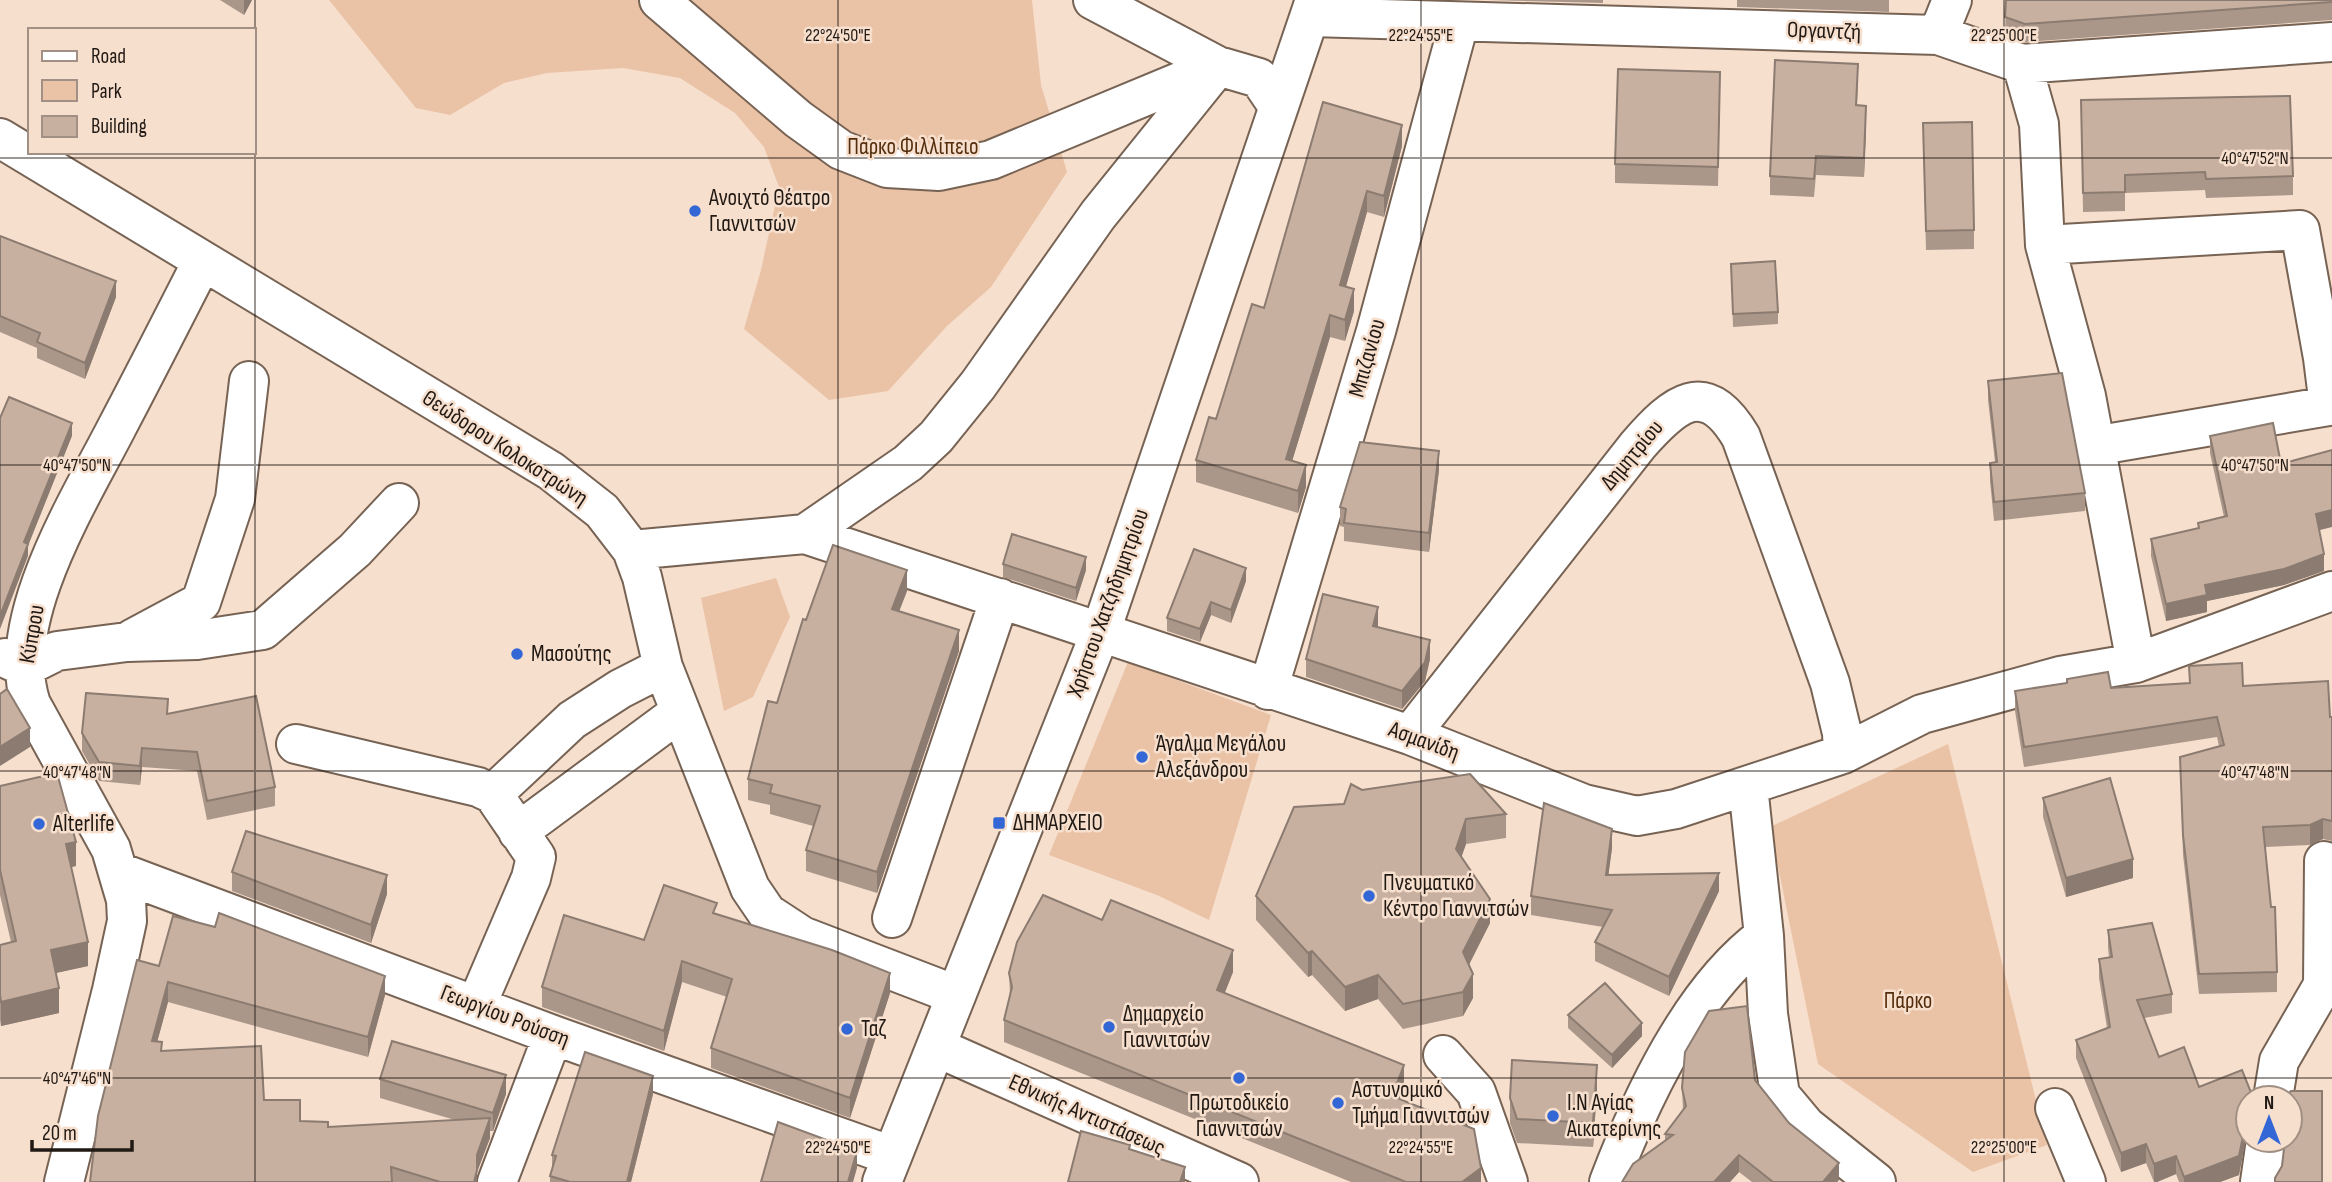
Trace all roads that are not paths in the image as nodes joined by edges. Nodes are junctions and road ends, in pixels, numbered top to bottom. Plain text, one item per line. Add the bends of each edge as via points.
1 (659, 0) edge
2 (1093, 0) edge
3 (1952, 0) edge
4 (1313, 8) edge
5 (1459, 23) junction
6 (1938, 35) junction
7 (2332, 42) edge
8 (2022, 64) junction
9 (1218, 66) junction
10 (1278, 106) junction
11 (0, 138) edge
12 (2045, 245) junction
13 (202, 262) junction
14 (249, 381) dead end
15 (2094, 446) junction
16 (399, 503) dead end
17 (805, 534) junction
18 (632, 550) junction
19 (2332, 591) edge
20 (1000, 598) junction
21 (1101, 631) junction
22 (127, 642) junction
23 (12, 661) edge
24 (2136, 663) junction
25 (663, 667) junction
26 (1268, 690) junction
27 (680, 712) junction
28 (1410, 735) junction
29 (296, 744) dead end
30 (1843, 754) junction
31 (1748, 786) junction
32 (493, 794) junction
33 (518, 832) junction
34 (2323, 861) dead end
35 (119, 872) junction
36 (892, 918) dead end
37 (1764, 936) junction
38 (956, 995) junction
39 (477, 1004) junction
40 (553, 1035) junction
41 (936, 1047) junction
42 (1443, 1055) dead end
43 (2275, 1084) edge
44 (2055, 1108) dead end
45 (2264, 1154) edge
46 (887, 1169) edge
47 (1216, 1177) edge
48 (64, 1182) edge
49 (497, 1182) edge
50 (1508, 1182) edge
51 (1609, 1182) edge
52 (1876, 1182) edge
53 (2086, 1182) edge
54 (2260, 1182) edge

1 - 9 street via 798,119 841,150 887,168 939,171 991,160
2 - 9 street
3 - 6 street
4 - 5 street, Οργαντζή
4 - 10 street, Χρήστου Χατζηδημητρίου
5 - 6 street, Οργαντζή
5 - 26 street, Μπιζανίου via 1376,331
6 - 8 street, Οργαντζή
7 - 8 street, Οργαντζή
8 - 12 street via 2039,124
9 - 10 street via 1259,78
9 - 17 street via 1098,215 936,437 908,463
10 - 21 street, Χρήστου Χατζηδημητρίου
11 - 13 street, Θεώδορου Κολοκοτρώνη
12 - 15 street via 2086,396
12 - 15 street via 2300,230 2329,406
13 - 18 street, Θεώδορου Κολοκοτρώνη via 551,471 602,510
13 - 23 street, Κύπρου via 51,556 29,629
14 - 22 street via 235,499 201,602
15 - 24 street
16 - 22 street via 355,550 263,630 197,640
17 - 18 street
17 - 20 street, Ασμανίδη
18 - 25 street, Θεώδορου Κολοκοτρώνη
19 - 24 street, Ασμανίδη
20 - 21 street, Ασμανίδη
20 - 36 street
21 - 26 street, Ασμανίδη
21 - 38 street, Χρήστου Χατζηδημητρίου
22 - 23 street
23 - 35 street, Κύπρου
24 - 30 street, Ασμανίδη via 1969,699 1922,714
25 - 27 street, Θεώδορου Κολοκοτρώνη
25 - 32 street via 572,720
26 - 28 street, Ασμανίδη
27 - 33 street
27 - 38 street, Θεώδορου Κολοκοτρώνη via 750,888 767,913 802,936
28 - 30 street, Δημητρίου via 1638,445 1665,414 1683,403 1699,401 1719,407 1741,437 1830,683
28 - 31 street, Ασμανίδη via 1614,813 1637,816 1676,809
29 - 32 street
30 - 31 street, Ασμανίδη
31 - 37 street
32 - 33 street
33 - 39 street via 536,857 531,878
34 - 43 street via 2323,985 2279,1061
35 - 39 street, Γεωργίου Ρούσση
35 - 48 street, Κύπρου via 127,921
37 - 51 street via 1737,956 1715,983 1658,1071 1638,1107
37 - 52 street via 1768,1014 1780,1095 1806,1126
38 - 41 street, Χρήστου Χατζηδημητρίου
39 - 40 street, Γεωργίου Ρούσση
40 - 46 street, Γεωργίου Ρούσση
40 - 49 street
41 - 46 street, Χρήστου Χατζηδημητρίου
41 - 47 street, Εθνικής Αντιστάσεως
42 - 50 street via 1476,1091
44 - 53 street
45 - 54 street

